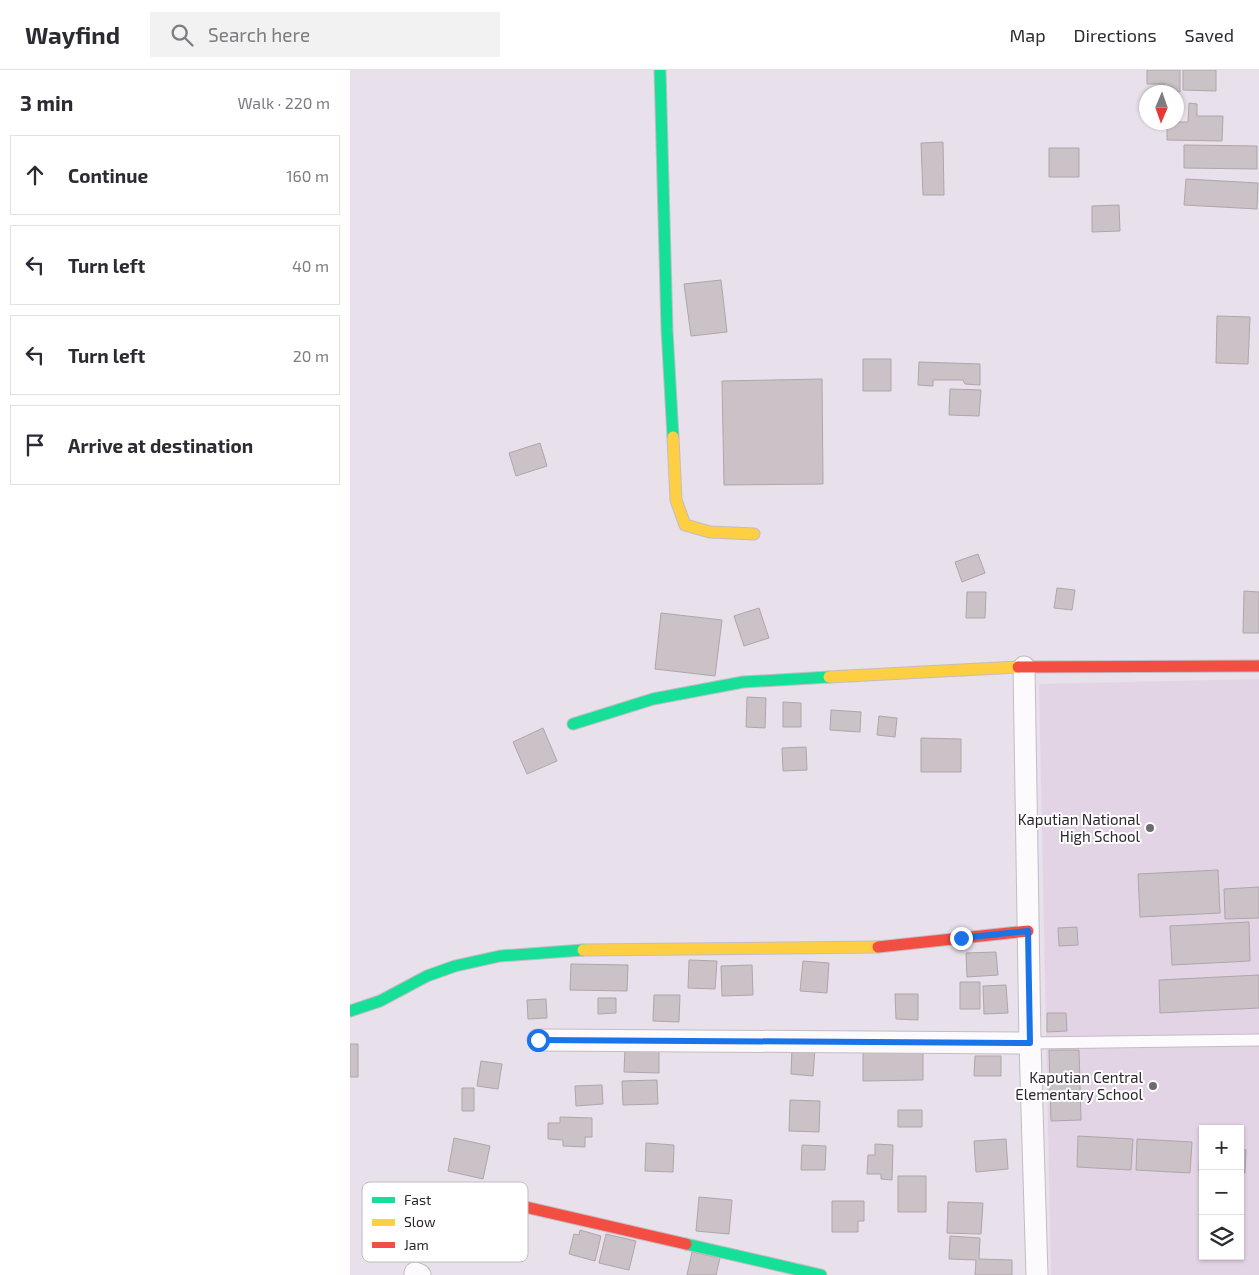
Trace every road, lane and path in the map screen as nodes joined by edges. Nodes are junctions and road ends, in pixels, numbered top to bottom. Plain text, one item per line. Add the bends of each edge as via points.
1 (660, 70) edge
2 (754, 534) dead end
3 (1259, 666) edge
4 (1024, 667) junction
5 (573, 724) dead end
6 (1028, 931) junction
7 (350, 1011) edge
8 (538, 1040) dead end
9 (1259, 1040) edge
10 (1030, 1043) junction
11 (528, 1207) edge
12 (821, 1275) edge
13 (1037, 1275) edge

1 - 2 street via 667,330 676,500 685,525 694,530
3 - 4 street
4 - 5 street via 743,682 653,699
4 - 6 street
6 - 7 street via 888,947 569,950 500,956 427,976 380,1001
6 - 10 street
8 - 10 street
9 - 10 lane
10 - 13 street
11 - 12 street

